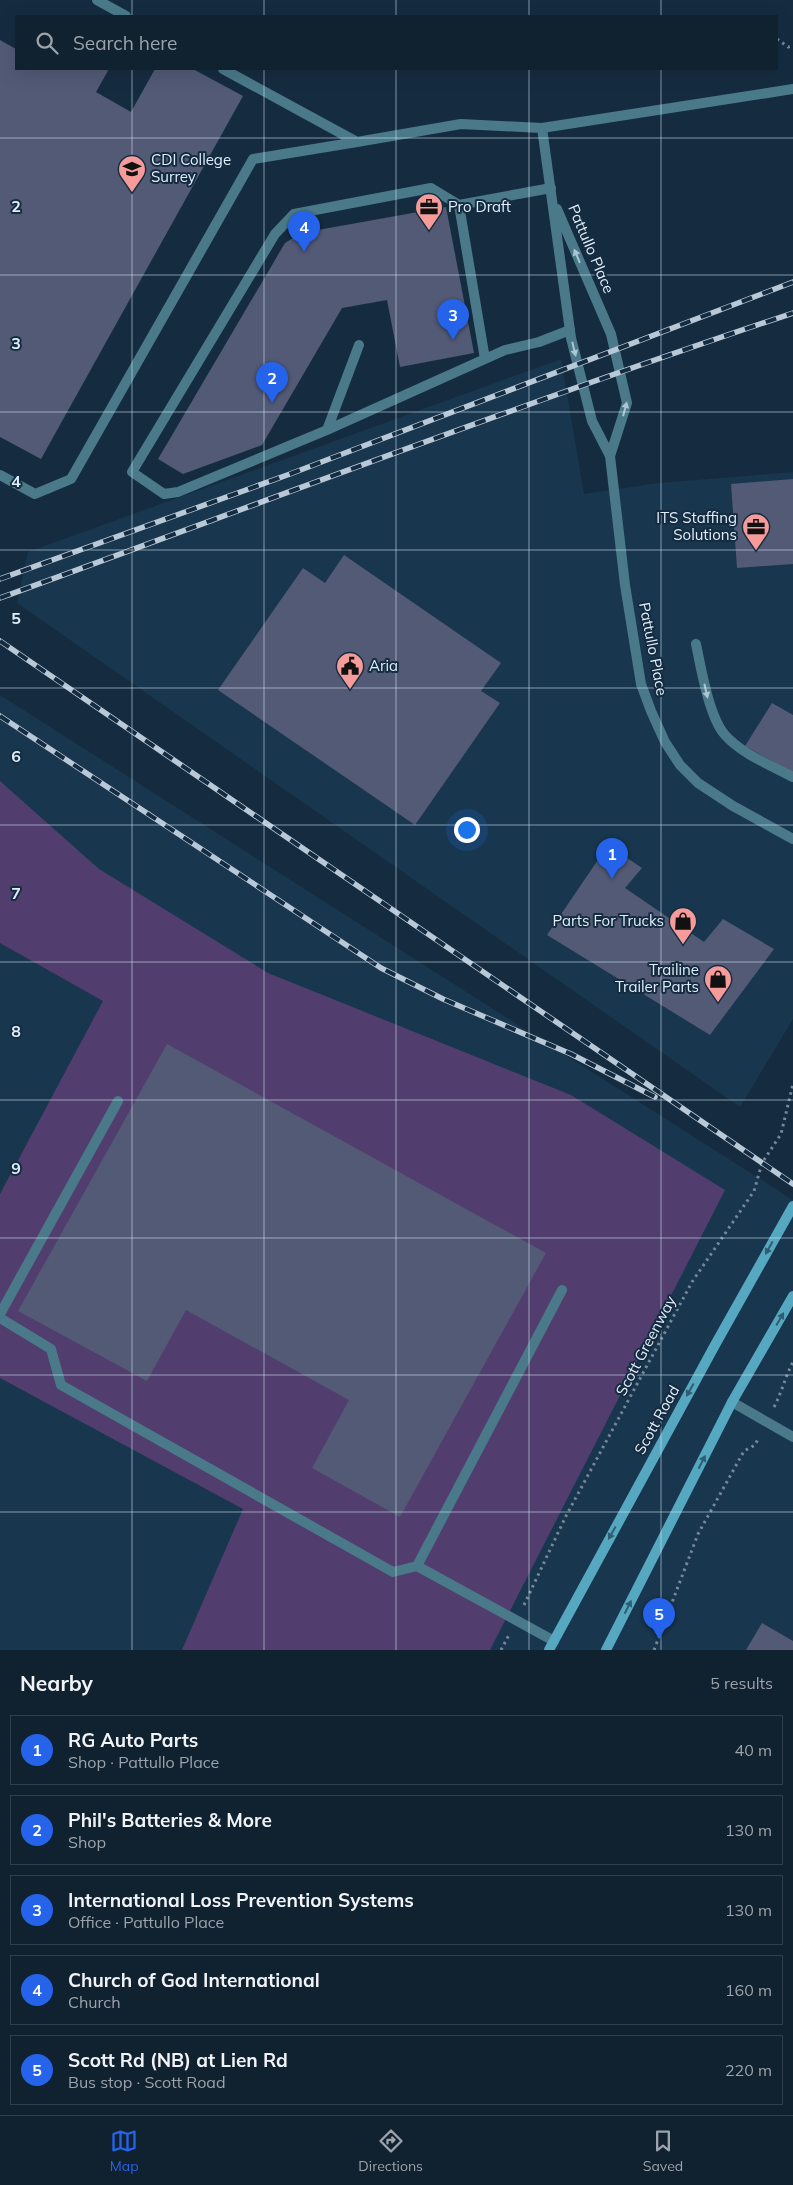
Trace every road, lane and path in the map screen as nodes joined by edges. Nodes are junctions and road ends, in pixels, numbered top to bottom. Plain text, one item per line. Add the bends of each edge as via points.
1 (97, 0) edge
2 (124, 15) edge
3 (778, 40) edge
4 (793, 46) edge
5 (225, 70) edge
6 (793, 89) edge
7 (542, 128) junction
8 (357, 142) junction
9 (551, 192) junction
10 (459, 205) junction
11 (570, 330) junction
12 (359, 346) dead end
13 (486, 359) junction
14 (328, 430) junction
15 (610, 456) junction
16 (0, 475) edge
17 (696, 644) dead end
18 (793, 777) edge
19 (793, 839) edge
20 (793, 1084) edge
21 (118, 1101) dead end
22 (793, 1206) edge
23 (562, 1290) dead end
24 (793, 1296) edge
25 (0, 1314) edge
26 (0, 1318) edge
27 (793, 1362) edge
28 (778, 1399) dead end
29 (732, 1402) junction
30 (793, 1437) edge
31 (755, 1445) dead end
32 (417, 1566) junction
33 (516, 1620) junction
34 (551, 1645) edge
35 (606, 1650) edge
36 (654, 1650) edge

1 - 2 street
3 - 4 path via 788,47
5 - 8 street
6 - 7 street
7 - 8 street via 461,124
7 - 9 street, Pattullo Place
8 - 16 street via 254,160 71,479 35,494
9 - 10 street
9 - 11 street, Pattullo Place
15 -> 9 street, Pattullo Place via 627,403 611,334
10 - 13 street
10 - 14 street via 431,188 294,214 275,234 132,472 164,494 178,492
11 - 13 street
11 -> 15 street, Pattullo Place via 592,421
12 - 14 street
13 - 14 street
15 - 19 street, Pattullo Place via 625,585 641,684 665,742 680,765 698,783
17 -> 18 street via 709,703 724,734 744,751
20 - 33 path, Scott Greenway via 781,1134 762,1163 754,1191 692,1282 566,1516
21 - 25 street
22 -> 34 main road, Scott Road
23 - 32 street
29 -> 24 main road
26 - 32 street via 51,1349 61,1385 393,1572
27 - 28 path
29 - 30 street
35 -> 29 main road
31 - 36 path via 744,1451 698,1534
32 - 33 street
33 - 34 street

